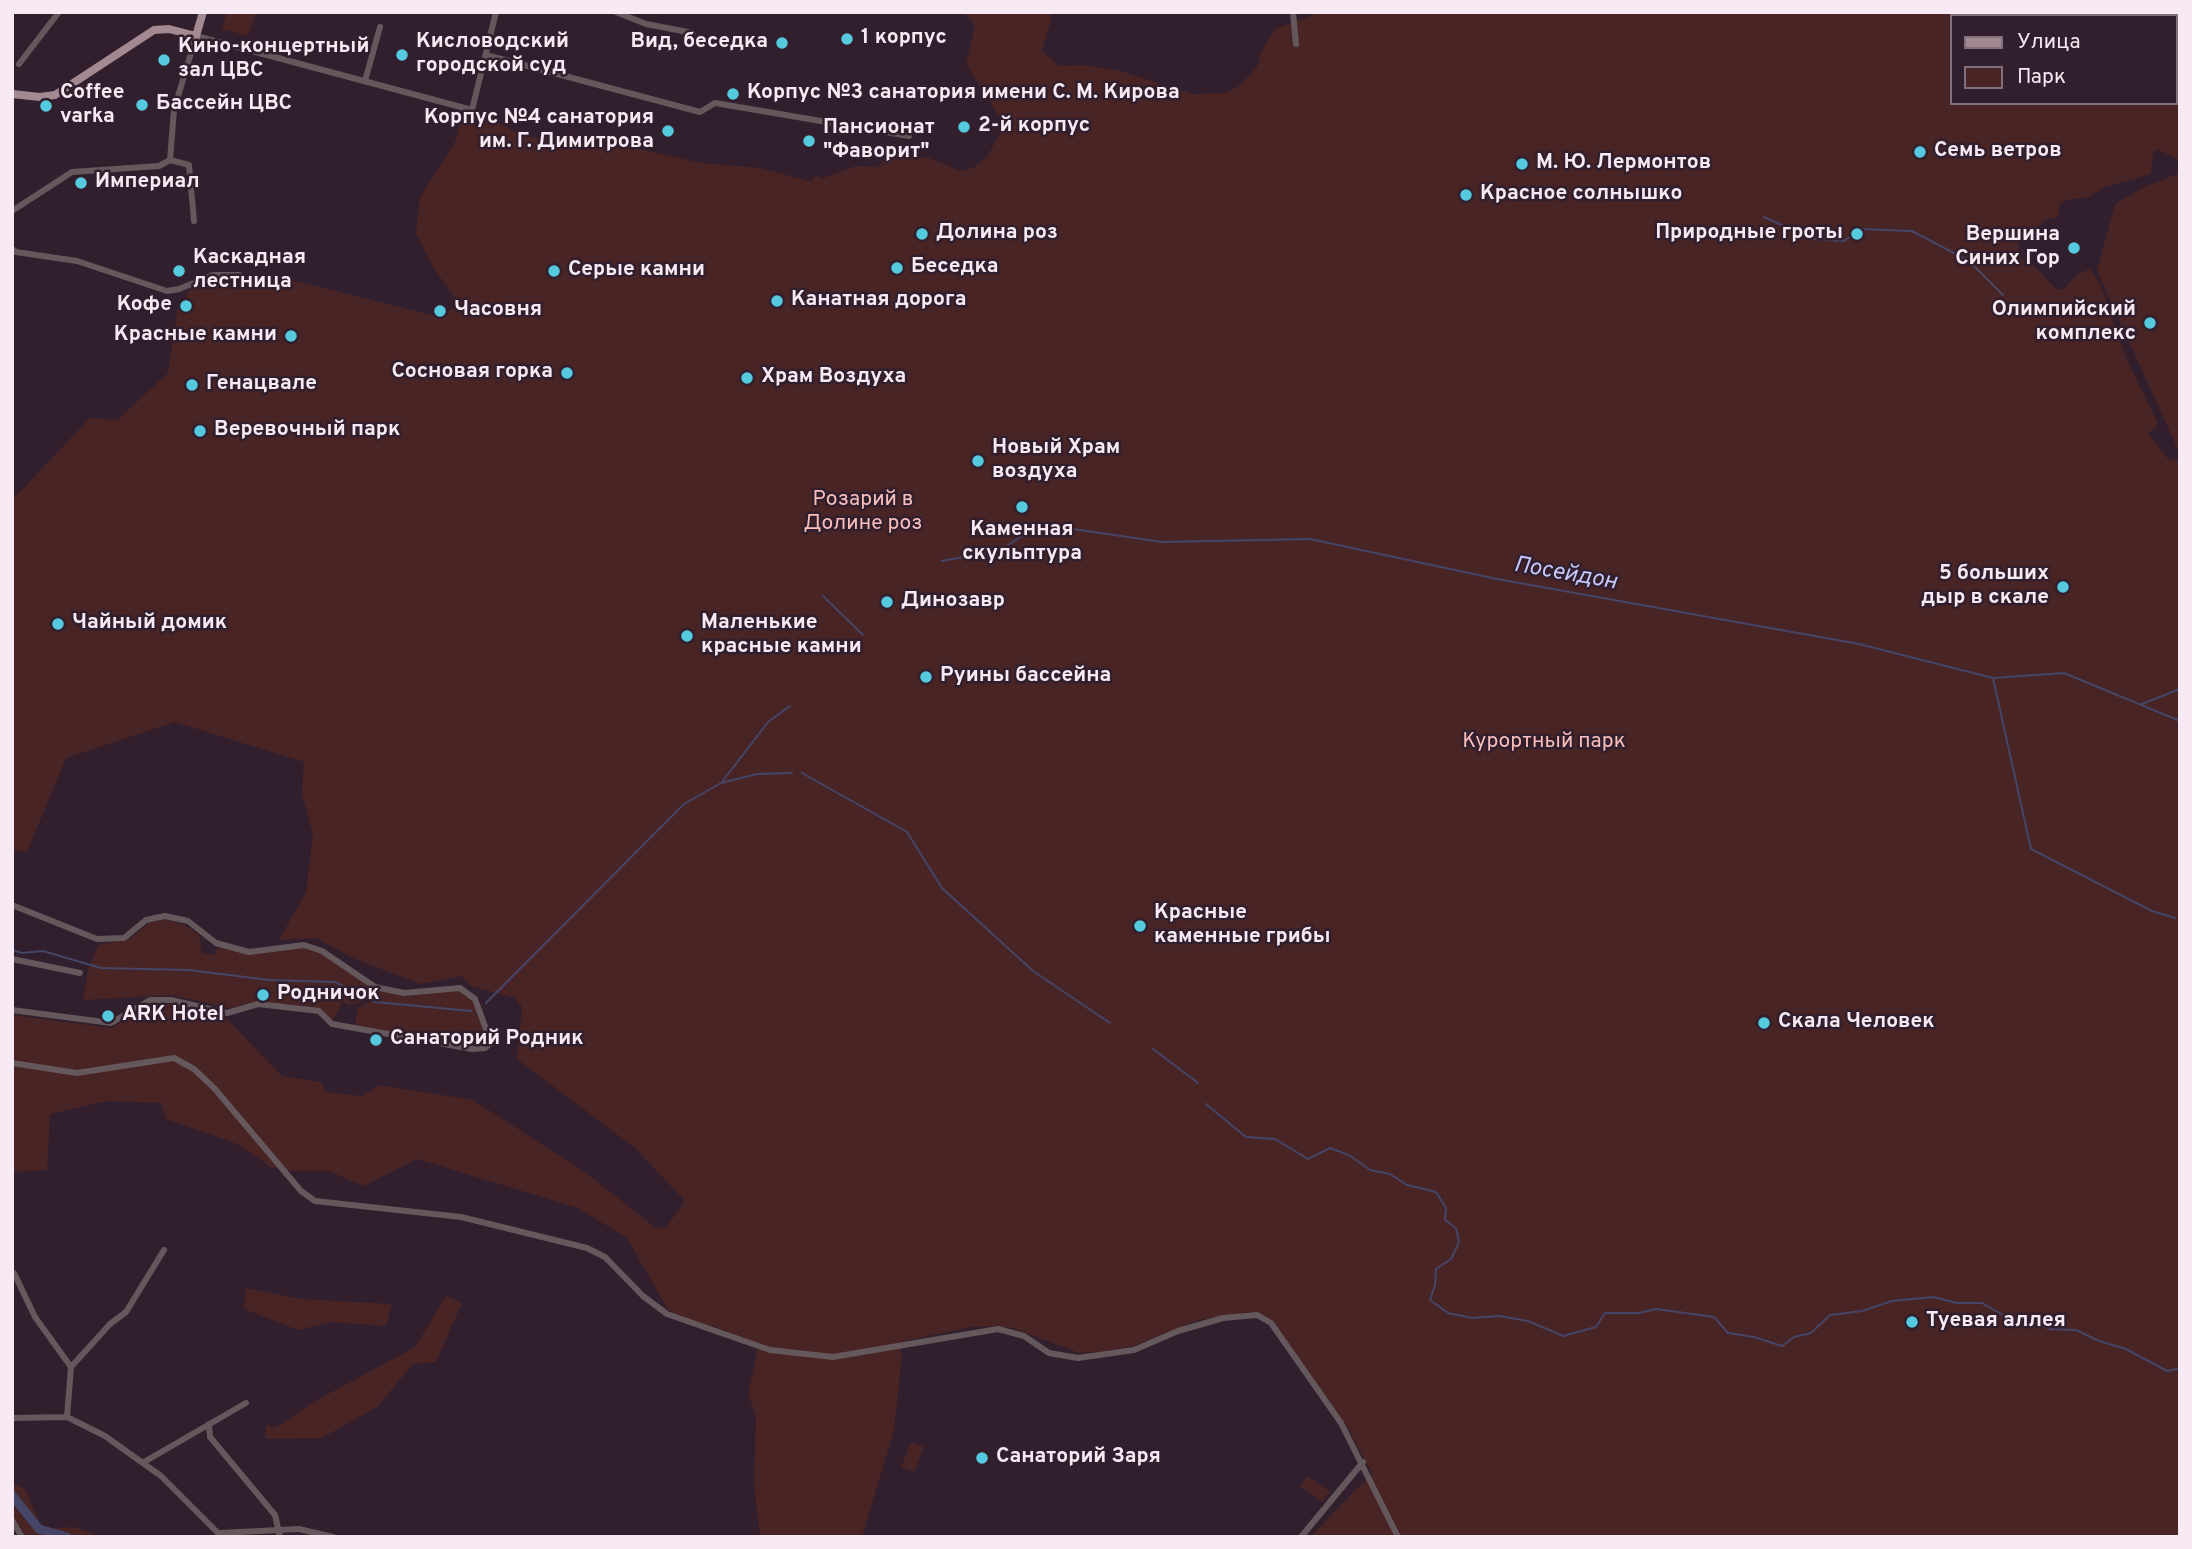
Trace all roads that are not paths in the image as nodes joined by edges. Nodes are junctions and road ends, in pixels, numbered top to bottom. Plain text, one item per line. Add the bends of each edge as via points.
1 (59, 12) edge
2 (203, 12) edge
3 (496, 12) edge
4 (616, 12) edge
5 (1293, 12) edge
6 (380, 27) dead end
7 (693, 33) dead end
8 (196, 36) junction
9 (1296, 44) dead end
10 (486, 55) junction
11 (19, 64) dead end
12 (365, 80) junction
13 (12, 94) edge
14 (909, 136) dead end
15 (170, 160) junction
16 (12, 211) edge
17 (194, 221) dead end
18 (12, 249) edge
19 (239, 275) dead end
20 (12, 905) edge
21 (12, 959) edge
22 (80, 973) dead end
23 (12, 1010) edge
24 (12, 1063) edge
25 (164, 1251) dead end
26 (14, 1273) edge
27 (71, 1367) junction
28 (246, 1403) dead end
29 (67, 1417) junction
30 (12, 1418) edge
31 (209, 1424) junction
32 (144, 1462) junction
33 (1363, 1462) junction
34 (12, 1520) edge
35 (280, 1533) edge
36 (220, 1535) edge
37 (22, 1537) edge
38 (333, 1537) edge
39 (1301, 1537) edge
40 (1398, 1537) edge

1 - 11 street
2 - 8 main road
3 - 10 street
4 - 7 street via 646,24
5 - 9 street
6 - 12 street
8 - 12 street
8 - 13 main road via 154,30 55,95
8 - 15 street via 174,110
10 - 12 street via 472,110
10 - 14 street via 700,112 715,103
15 - 16 street via 159,166 72,172
15 - 17 street via 189,164
18 - 19 street via 77,261 167,291 213,275
20 - 23 street via 97,939 124,938 146,920 165,916 187,921 216,943 249,952 304,945 322,951 375,987 404,993 460,988 475,999 491,1043 472,1049 332,1024 319,1011 258,1004 227,1013 150,1000 111,1023
21 - 22 street
24 - 33 street via 77,1073 174,1058 215,1088 301,1191 315,1201 461,1217 587,1248 605,1256 667,1314 770,1350 842,1357 998,1329 1024,1336 1049,1353 1078,1358 1134,1350 1223,1318 1257,1315 1271,1323 1302,1365
25 - 27 street via 126,1312
26 - 27 street via 35,1317
27 - 29 street
28 - 31 street
29 - 30 street
29 - 32 street
31 - 32 street
31 - 35 street via 210,1437 262,1496
32 - 36 street
33 - 39 street
33 - 40 street
34 - 37 street
35 - 36 street
35 - 38 street via 309,1529

